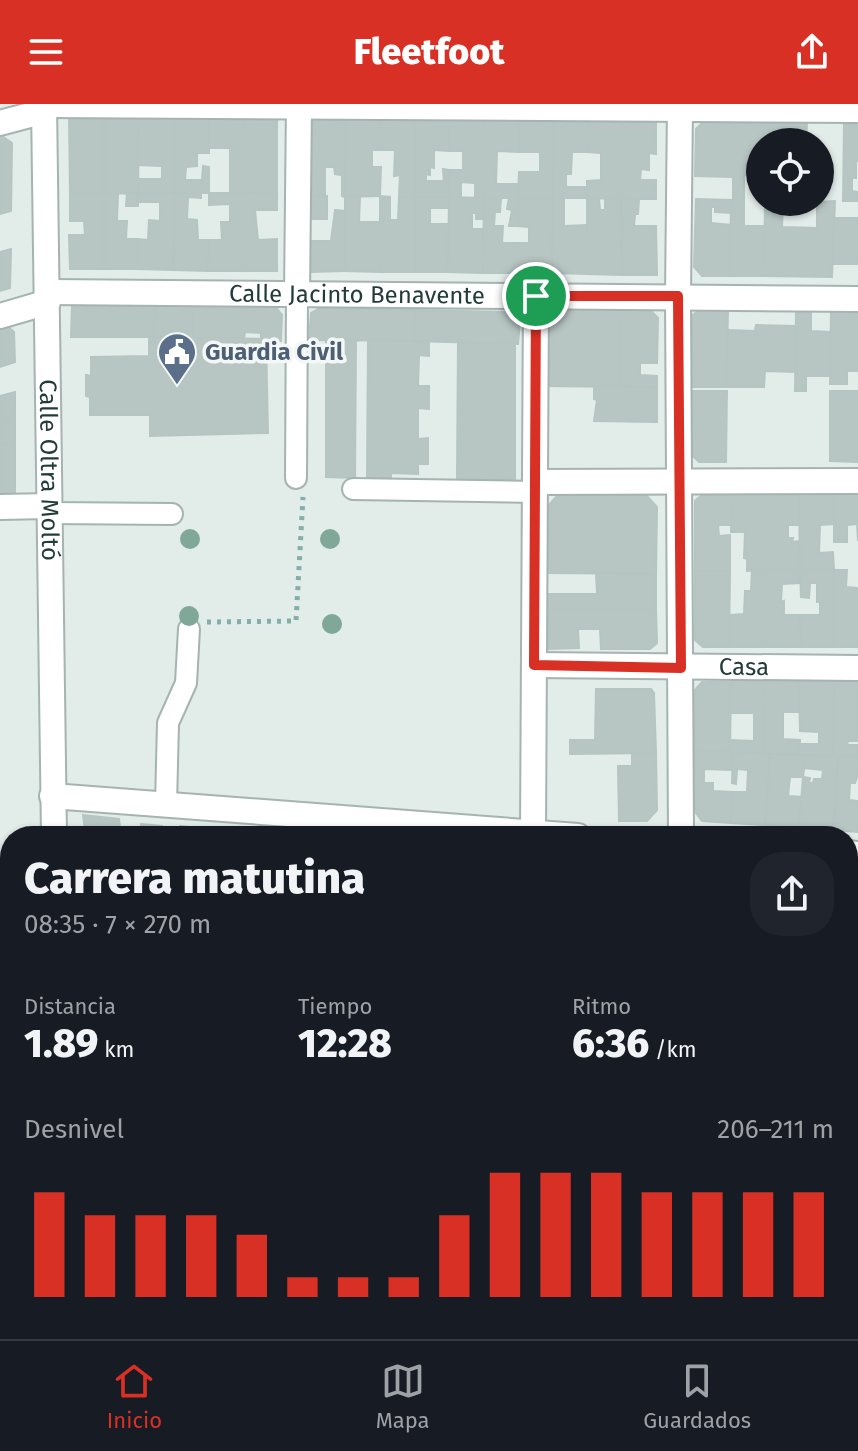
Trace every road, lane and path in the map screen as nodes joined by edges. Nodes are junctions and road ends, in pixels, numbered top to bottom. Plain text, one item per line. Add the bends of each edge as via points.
1 (299, 104) edge
2 (680, 106) edge
3 (45, 107) edge
4 (858, 110) edge
5 (0, 123) edge
6 (297, 294) junction
7 (536, 296) junction
8 (678, 296) junction
9 (48, 297) junction
10 (858, 299) edge
11 (0, 316) edge
12 (858, 481) edge
13 (680, 483) junction
14 (300, 486) joint
15 (535, 487) junction
16 (353, 489) dead end
17 (0, 507) edge
18 (49, 510) junction
19 (172, 514) dead end
20 (191, 626) joint
21 (534, 665) junction
22 (681, 668) junction
23 (858, 668) edge
24 (52, 796) junction
25 (166, 805) junction
26 (54, 826) edge
27 (441, 826) edge
28 (533, 826) edge
29 (681, 826) edge

1 - 2 street
1 - 3 street
1 - 6 street
2 - 4 street
2 - 8 street
3 - 5 street
3 - 9 street, Calle Oltra Moltó
6 - 7 street, Calle Jacinto Benavente
6 - 9 street, Calle Jacinto Benavente
6 - 14 street
7 - 8 street, Calle Jacinto Benavente
7 - 15 street
8 - 10 street, Calle Jacinto Benavente
8 - 13 street
9 - 11 street, Calle Jacinto Benavente
9 - 18 street, Calle Oltra Moltó
12 - 13 street
13 - 15 street
13 - 22 street
14 - 20 path via 296,621
15 - 16 street
15 - 21 street
17 - 18 street
18 - 19 street
18 - 24 street, Calle Oltra Moltó
20 - 25 street via 186,683 168,723
21 - 22 street, Casa
21 - 28 street
22 - 23 street, Casa
22 - 29 street
24 - 25 street
24 - 26 street, Calle Oltra Moltó
25 - 27 street

